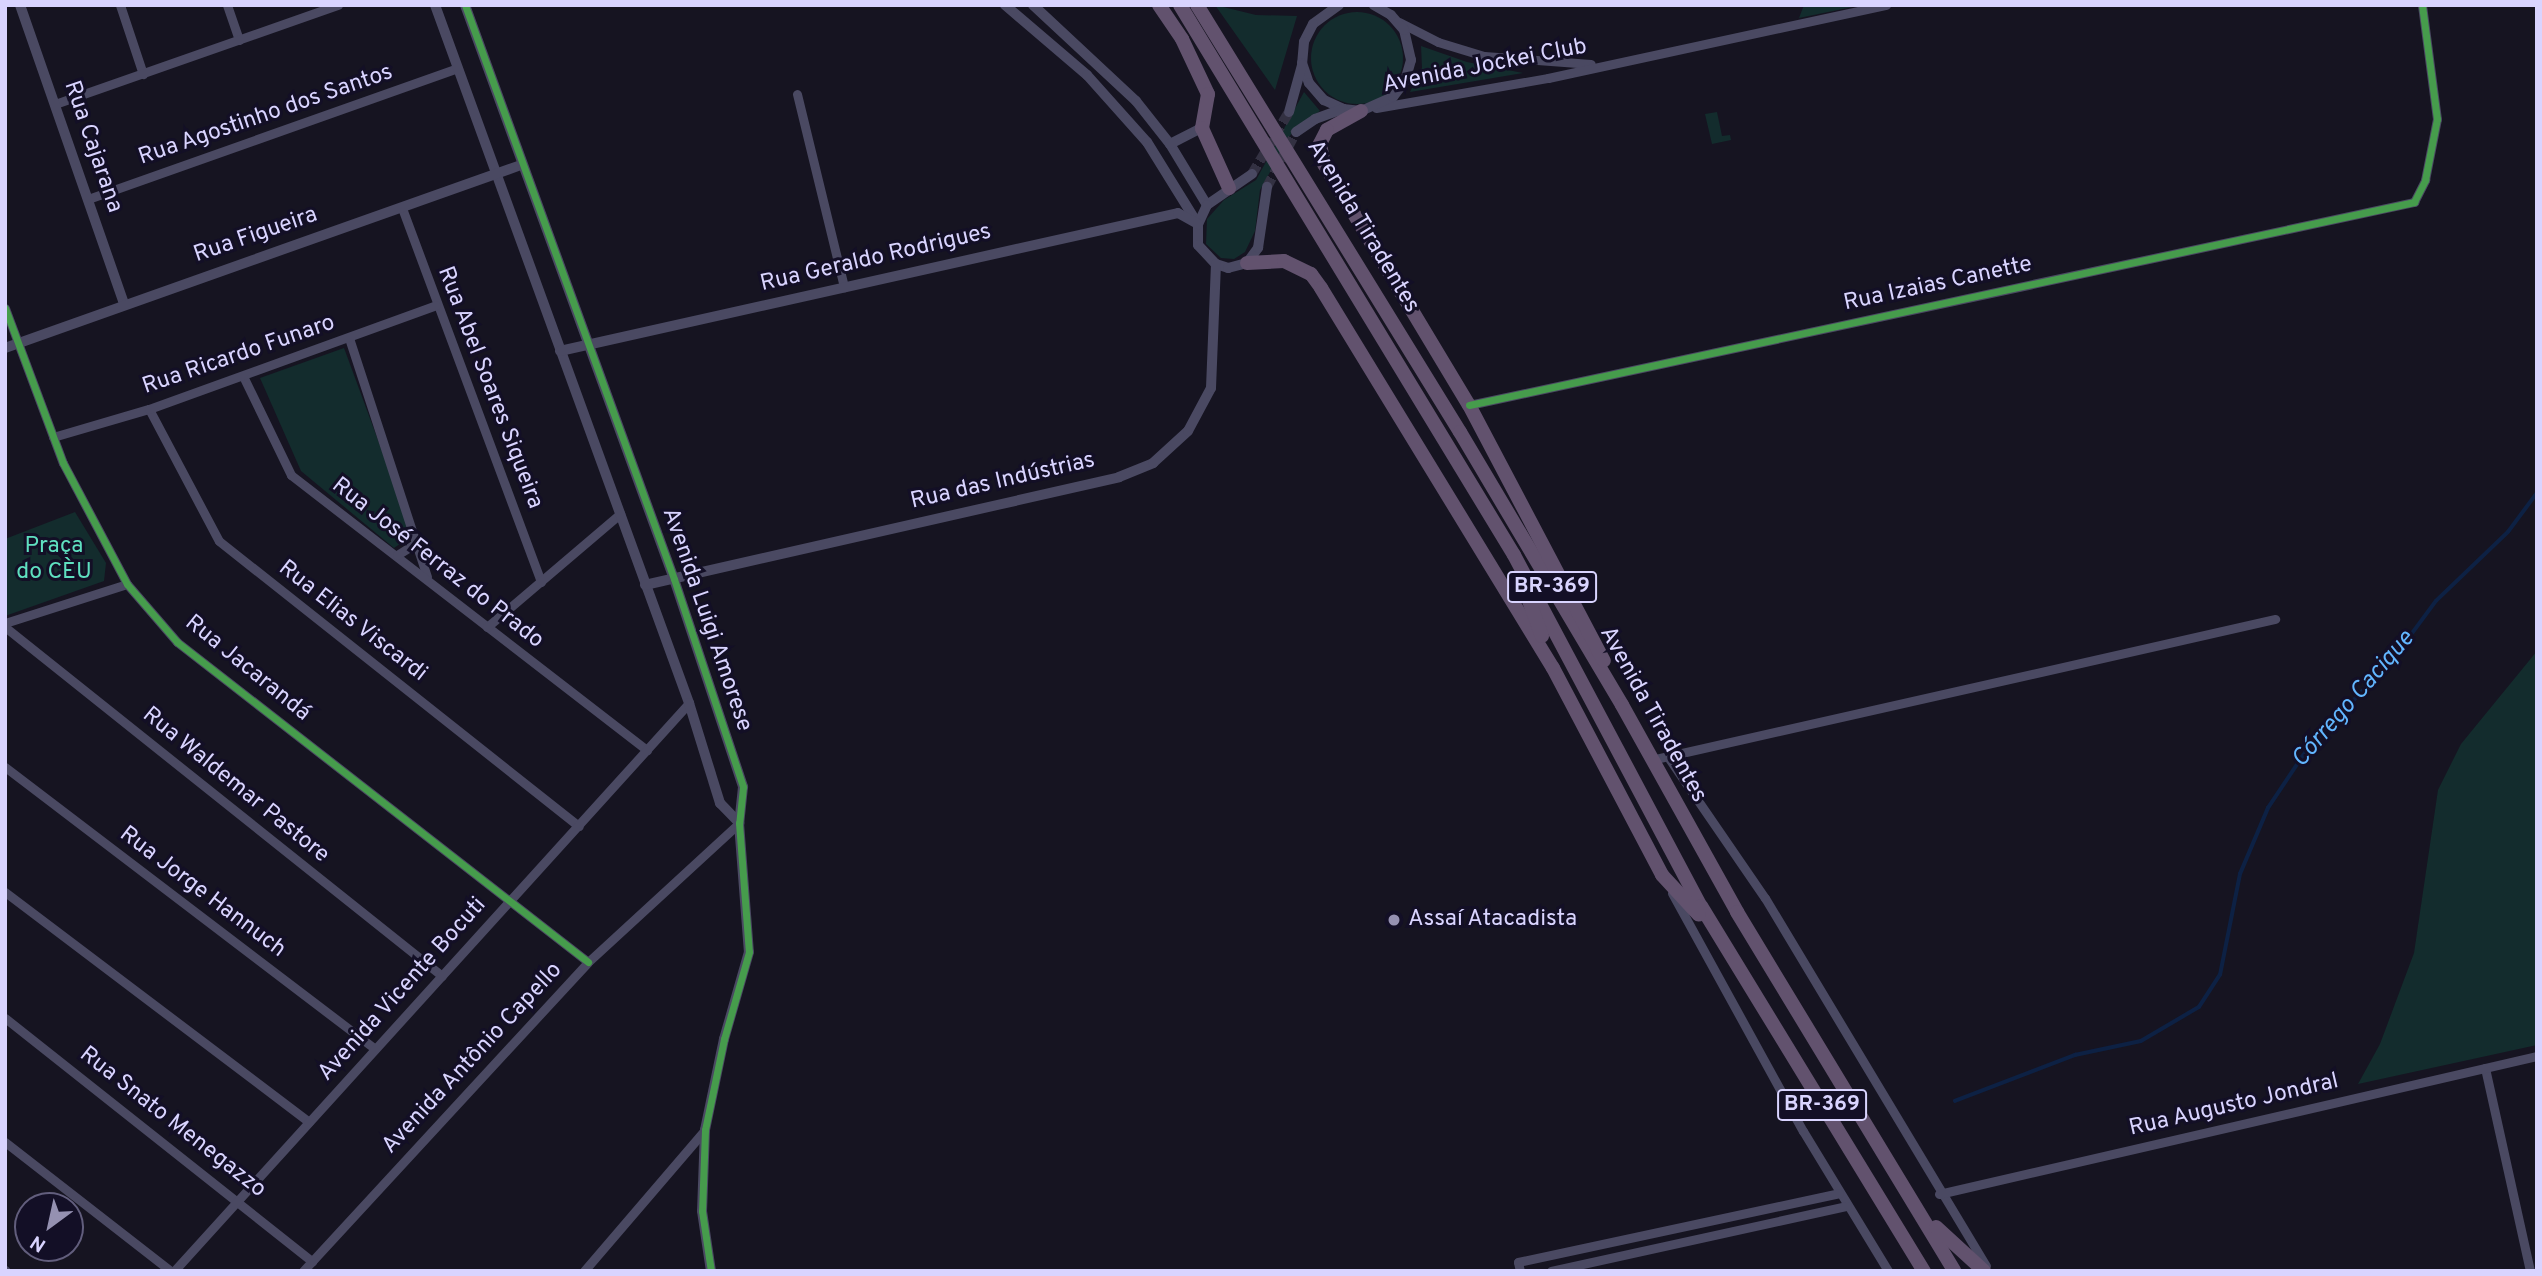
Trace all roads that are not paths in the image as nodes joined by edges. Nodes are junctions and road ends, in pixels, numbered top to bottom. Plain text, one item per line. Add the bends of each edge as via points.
1 (20, 5) edge
2 (120, 5) edge
3 (227, 5) edge
4 (435, 5) edge
5 (464, 5) edge
6 (1005, 5) edge
7 (1033, 5) edge
8 (1159, 5) edge
9 (1180, 5) edge
10 (1197, 5) edge
11 (1339, 5) edge
12 (1374, 5) edge
13 (1886, 5) edge
14 (2422, 5) edge
15 (336, 6) edge
16 (1398, 21) junction
17 (239, 40) junction
18 (1095, 59) junction
19 (1303, 63) junction
20 (1603, 64) junction
21 (1076, 65) junction
22 (456, 69) junction
23 (143, 74) junction
24 (797, 94) dead end
25 (55, 104) junction
26 (1343, 109) junction
27 (1368, 109) junction
28 (1289, 112) tunnel mouth
29 (1202, 128) junction
30 (1296, 132) tunnel mouth
31 (1170, 145) junction
32 (521, 165) junction
33 (1252, 174) tunnel mouth
34 (495, 175) junction
35 (1267, 187) tunnel mouth
36 (1229, 188) junction
37 (88, 199) junction
38 (1207, 205) junction
39 (401, 208) junction
40 (1198, 223) junction
41 (1216, 264) junction
42 (1247, 264) junction
43 (844, 287) junction
44 (124, 303) junction
45 (436, 305) junction
46 (5, 308) edge
47 (349, 338) junction
48 (19, 343) junction
49 (586, 345) junction
50 (5, 348) edge
51 (560, 351) junction
52 (243, 376) junction
53 (1469, 405) junction
54 (149, 409) junction
55 (53, 437) junction
56 (621, 514) junction
57 (416, 543) junction
58 (397, 555) junction
59 (1514, 555) junction
60 (428, 579) junction
61 (674, 579) junction
62 (541, 582) junction
63 (127, 584) junction
64 (645, 585) junction
65 (2275, 619) dead end
66 (5, 625) edge
67 (487, 627) junction
68 (1553, 668) junction
69 (690, 703) junction
70 (1622, 705) junction
71 (647, 750) junction
72 (1668, 757) junction
73 (1651, 760) junction
74 (5, 767) edge
75 (739, 823) junction
76 (579, 826) junction
77 (1662, 875) junction
78 (5, 892) edge
79 (512, 899) junction
80 (1722, 939) junction
81 (588, 962) junction
82 (442, 976) junction
83 (5, 1018) edge
84 (375, 1049) junction
85 (2537, 1056) edge
86 (2485, 1068) junction
87 (309, 1122) junction
88 (705, 1130) junction
89 (5, 1142) edge
90 (1896, 1175) junction
91 (1839, 1193) junction
92 (1939, 1194) junction
93 (239, 1199) junction
94 (1847, 1206) junction
95 (312, 1261) junction
96 (1519, 1266) edge
97 (172, 1271) edge
98 (303, 1271) edge
99 (584, 1271) edge
100 (711, 1271) edge
101 (1551, 1271) edge
102 (1888, 1271) edge
103 (1924, 1271) edge
104 (1954, 1271) edge
105 (1987, 1271) edge
106 (2530, 1271) edge

1 - 25 street, Rua Cajarana
2 - 23 street
3 - 17 street
4 - 22 street, Avenida Luigi Amorese
5 - 32 street, Avenida Luigi Amorese
6 - 21 street
7 - 18 street
8 - 29 highway via 1182,39 1208,94
9 - 59 highway, Avenida Tiradentes / BR-369
10 - 70 highway, Avenida Tiradentes / BR-369
11 - 19 street via 1313,24 1304,42
12 - 16 street
13 - 20 street, Avenida Jockei Club
14 - 53 street, Rua Izaias Canette via 2437,120 2425,180 2414,202
15 - 17 street
16 - 20 street, Avenida Jockei Club via 1438,42 1484,56
16 - 27 street via 1408,40 1409,71 1400,90
17 - 23 street
18 - 21 street
18 - 31 street
19 - 26 street via 1315,92
19 - 28 street
20 - 27 street, Avenida Jockei Club
21 - 40 street via 1147,142
22 - 34 street, Avenida Luigi Amorese
22 - 37 street, Rua Agostinho dos Santos
23 - 25 street
24 - 43 street
25 - 37 street, Rua Cajarana
26 - 27 street
26 - 30 street
27 - 53 highway via 1326,130 1320,144 1324,164
29 - 31 street
29 - 36 highway
31 - 38 street
32 - 34 street, Rua Figueira
32 - 49 street, Avenida Luigi Amorese
33 - 36 street
34 - 39 street, Rua Figueira
34 - 51 street, Avenida Luigi Amorese
35 - 42 street via 1261,239
36 - 38 street
37 - 44 street, Rua Cajarana
38 - 40 street
39 - 44 street, Rua Figueira
39 - 45 street, Rua Abel Soares Siqueira
40 - 41 street via 1198,245
40 - 43 street, Rua Geraldo Rodrigues via 1178,213
41 - 42 street via 1228,268
41 - 61 street, Rua das Indústrias via 1211,388 1188,432 1153,463 1119,477
42 - 68 highway via 1284,261 1311,274
43 - 49 street, Rua Geraldo Rodrigues
44 - 48 street, Rua Figueira
45 - 47 street, Rua Ricardo Funaro
45 - 62 street, Rua Abel Soares Siqueira
46 - 48 street, Rua Jacarandá
47 - 52 street, Rua Ricardo Funaro
47 - 57 street
48 - 50 street, Rua Figueira
48 - 55 street, Rua Jacarandá
49 - 51 street, Rua Geraldo Rodrigues
49 - 61 street, Avenida Luigi Amorese
51 - 56 street, Avenida Luigi Amorese
52 - 54 street, Rua Ricardo Funaro
52 - 58 street, Rua José Ferraz do Prado via 291,475
53 - 70 highway via 1594,635
54 - 55 street, Rua Ricardo Funaro
54 - 76 street, Rua Elias Viscardi via 219,541
55 - 63 street, Rua Jacarandá
56 - 62 street
56 - 64 street, Avenida Luigi Amorese
57 - 58 street
57 - 60 street
58 - 60 street, Rua José Ferraz do Prado
59 - 68 highway
59 - 80 highway, Avenida Tiradentes / BR-369
60 - 67 street, Rua José Ferraz do Prado
61 - 64 street, Rua das Indústrias
61 - 75 street, Avenida Luigi Amorese via 743,787
62 - 67 street
63 - 66 street
63 - 79 street, Rua Jacarandá via 177,642
64 - 69 street, Avenida Luigi Amorese
65 - 72 street
66 - 82 street, Rua Waldemar Pastore
67 - 71 street, Rua José Ferraz do Prado
68 - 77 highway
69 - 71 street, Avenida Vicente Bocuti
69 - 75 street, Avenida Luigi Amorese via 720,803
70 - 73 highway, Avenida Tiradentes / BR-369
71 - 76 street, Avenida Vicente Bocuti
72 - 73 street
72 - 92 street via 1765,898
73 - 90 highway, Avenida Tiradentes / BR-369
74 - 84 street, Rua Jorge Hannuch
75 - 81 street, Avenida Antônio Capello
75 - 88 street, Avenida Luigi Amorese via 749,952
76 - 79 street, Avenida Vicente Bocuti
77 - 80 highway
77 - 91 street
78 - 87 street
79 - 81 street, Rua Jacarandá
79 - 82 street, Avenida Vicente Bocuti
80 - 103 highway, Avenida Tiradentes / BR-369
81 - 95 street, Avenida Antônio Capello
82 - 84 street, Avenida Vicente Bocuti
83 - 93 street, Rua Snato Menegazzo
84 - 87 street, Avenida Vicente Bocuti
85 - 86 street, Rua Augusto Jondral
86 - 92 street, Rua Augusto Jondral
86 - 106 street
87 - 93 street, Avenida Vicente Bocuti
88 - 99 street
88 - 100 street, Avenida Luigi Amorese via 702,1211
89 - 97 street
90 - 104 highway, Avenida Tiradentes / BR-369
90 - 105 highway via 1946,1239
91 - 94 street
91 - 96 street
92 - 105 street
93 - 95 street, Rua Snato Menegazzo
93 - 97 street, Avenida Vicente Bocuti
94 - 101 street
94 - 102 street
95 - 98 street, Avenida Antônio Capello

